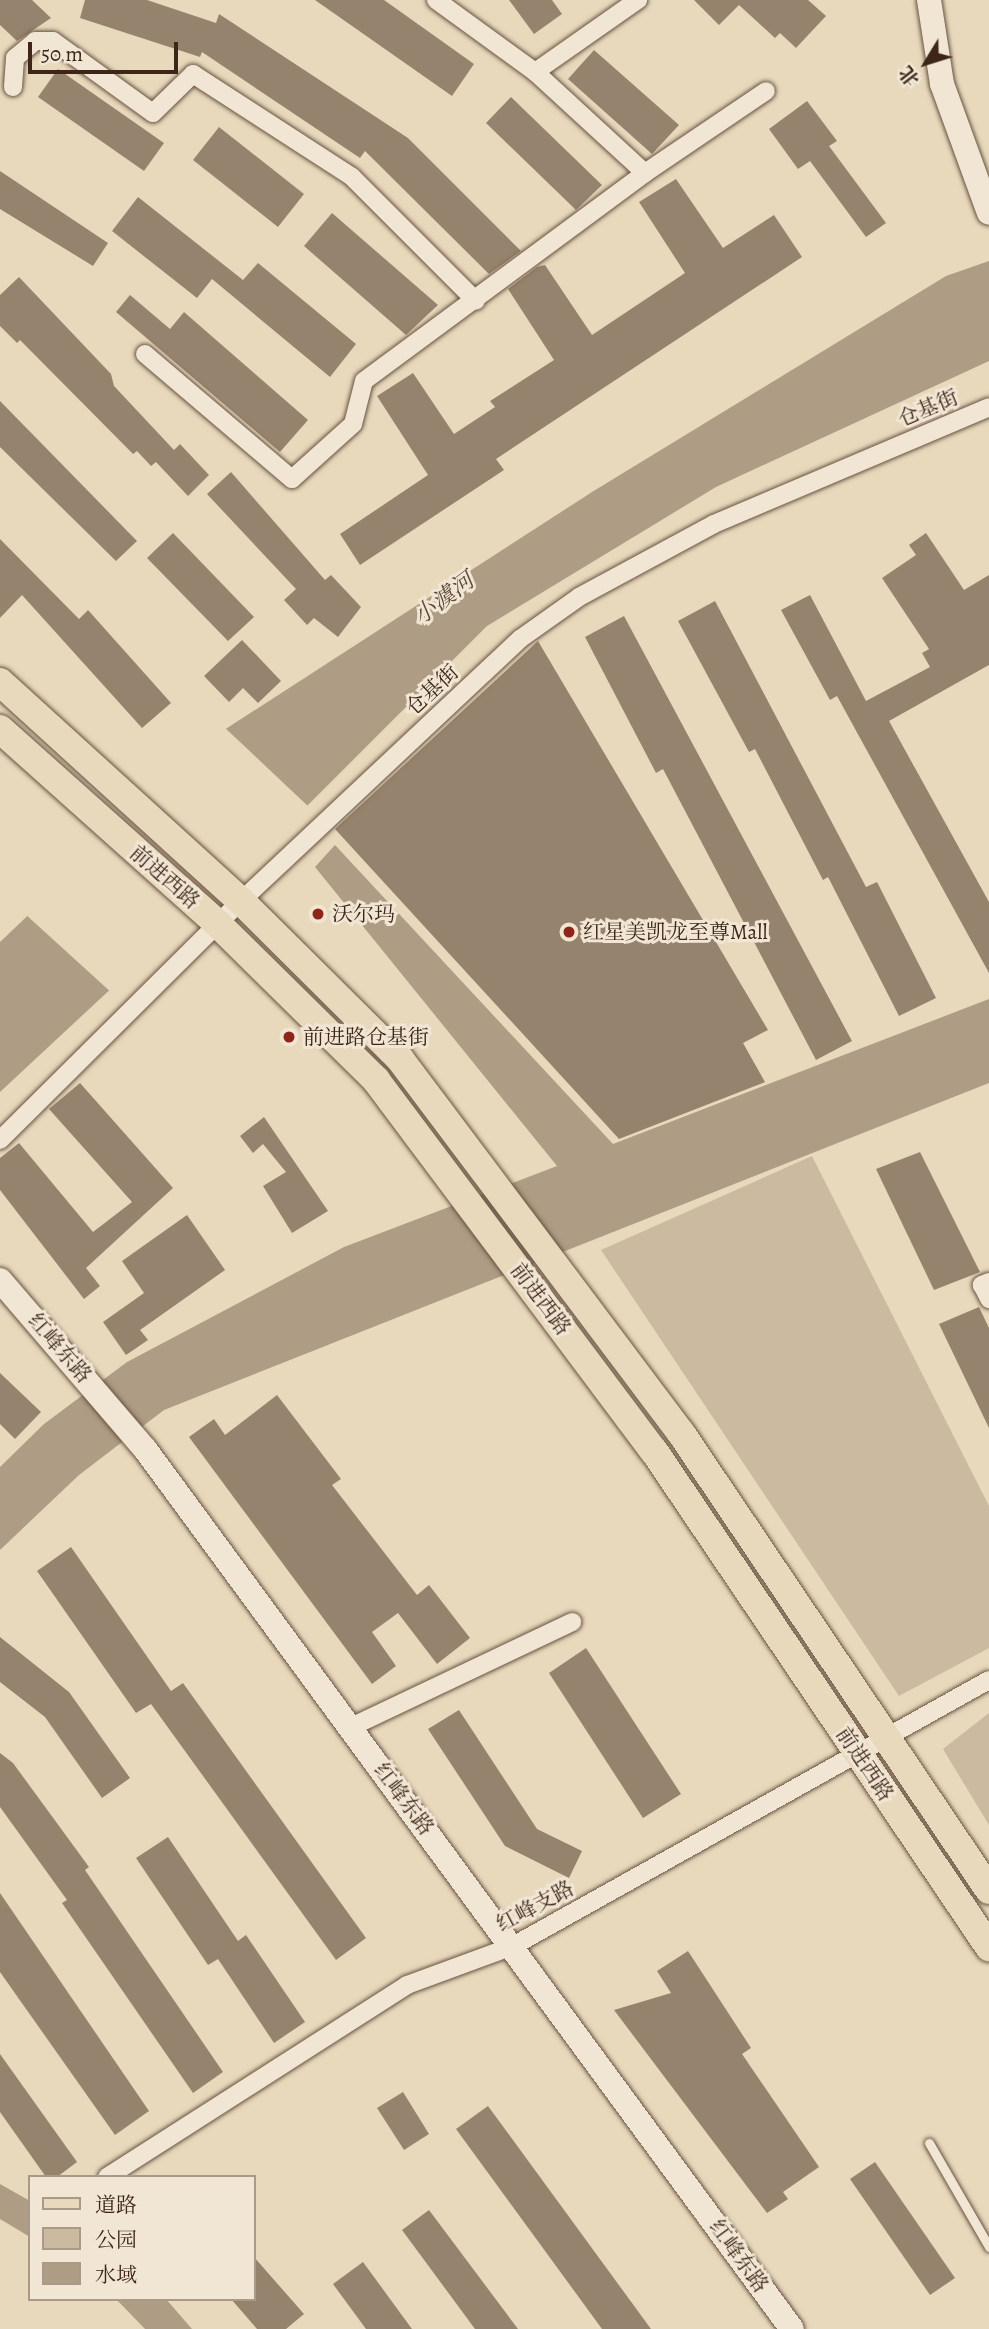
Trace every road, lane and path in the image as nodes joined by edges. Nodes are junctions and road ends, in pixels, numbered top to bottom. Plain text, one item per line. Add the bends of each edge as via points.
1 (436, 0) edge
2 (638, 0) edge
3 (929, 0) edge
4 (534, 72) junction
5 (13, 87) dead end
6 (766, 91) dead end
7 (645, 173) junction
8 (989, 213) edge
9 (476, 301) junction
10 (145, 354) dead end
11 (989, 407) edge
12 (0, 682) edge
13 (0, 729) edge
14 (234, 895) junction
15 (211, 917) junction
16 (0, 1140) edge
17 (0, 1280) edge
18 (989, 1282) edge
19 (989, 1299) edge
20 (572, 1622) dead end
21 (989, 1680) edge
22 (351, 1727) junction
23 (884, 1735) junction
24 (858, 1753) junction
25 (989, 1890) edge
26 (513, 1946) junction
27 (989, 1947) edge
28 (929, 2143) dead end
29 (110, 2175) edge
30 (989, 2247) edge
31 (792, 2329) edge

1 - 4 street
2 - 4 street
3 - 8 street via 942,84
4 - 7 street
5 - 9 street via 15,58 35,41 53,41 153,113 193,74 352,177
6 - 7 street
7 - 9 street
9 - 10 street via 364,382 353,424 292,479
11 - 14 street, 仓基街 via 714,524 579,597 520,639
12 - 14 main road, 前进西路
13 - 15 main road, 前进西路
14 - 15 street, 仓基街
14 - 23 main road, 前进西路 via 400,1059 681,1433
15 - 16 street, 仓基街
15 - 24 main road, 前进西路 via 376,1080 654,1451
17 - 22 street, 红峰东路 via 145,1450
18 - 19 street via 982,1285
20 - 22 street
21 - 23 street, 红峰支路
22 - 26 street, 红峰东路
23 - 24 street, 红峰支路
23 - 25 main road, 前进西路
24 - 26 street, 红峰支路
24 - 27 main road, 前进西路
26 - 29 street, 红峰支路 via 407,1985
26 - 31 street, 红峰东路
28 - 30 lane

